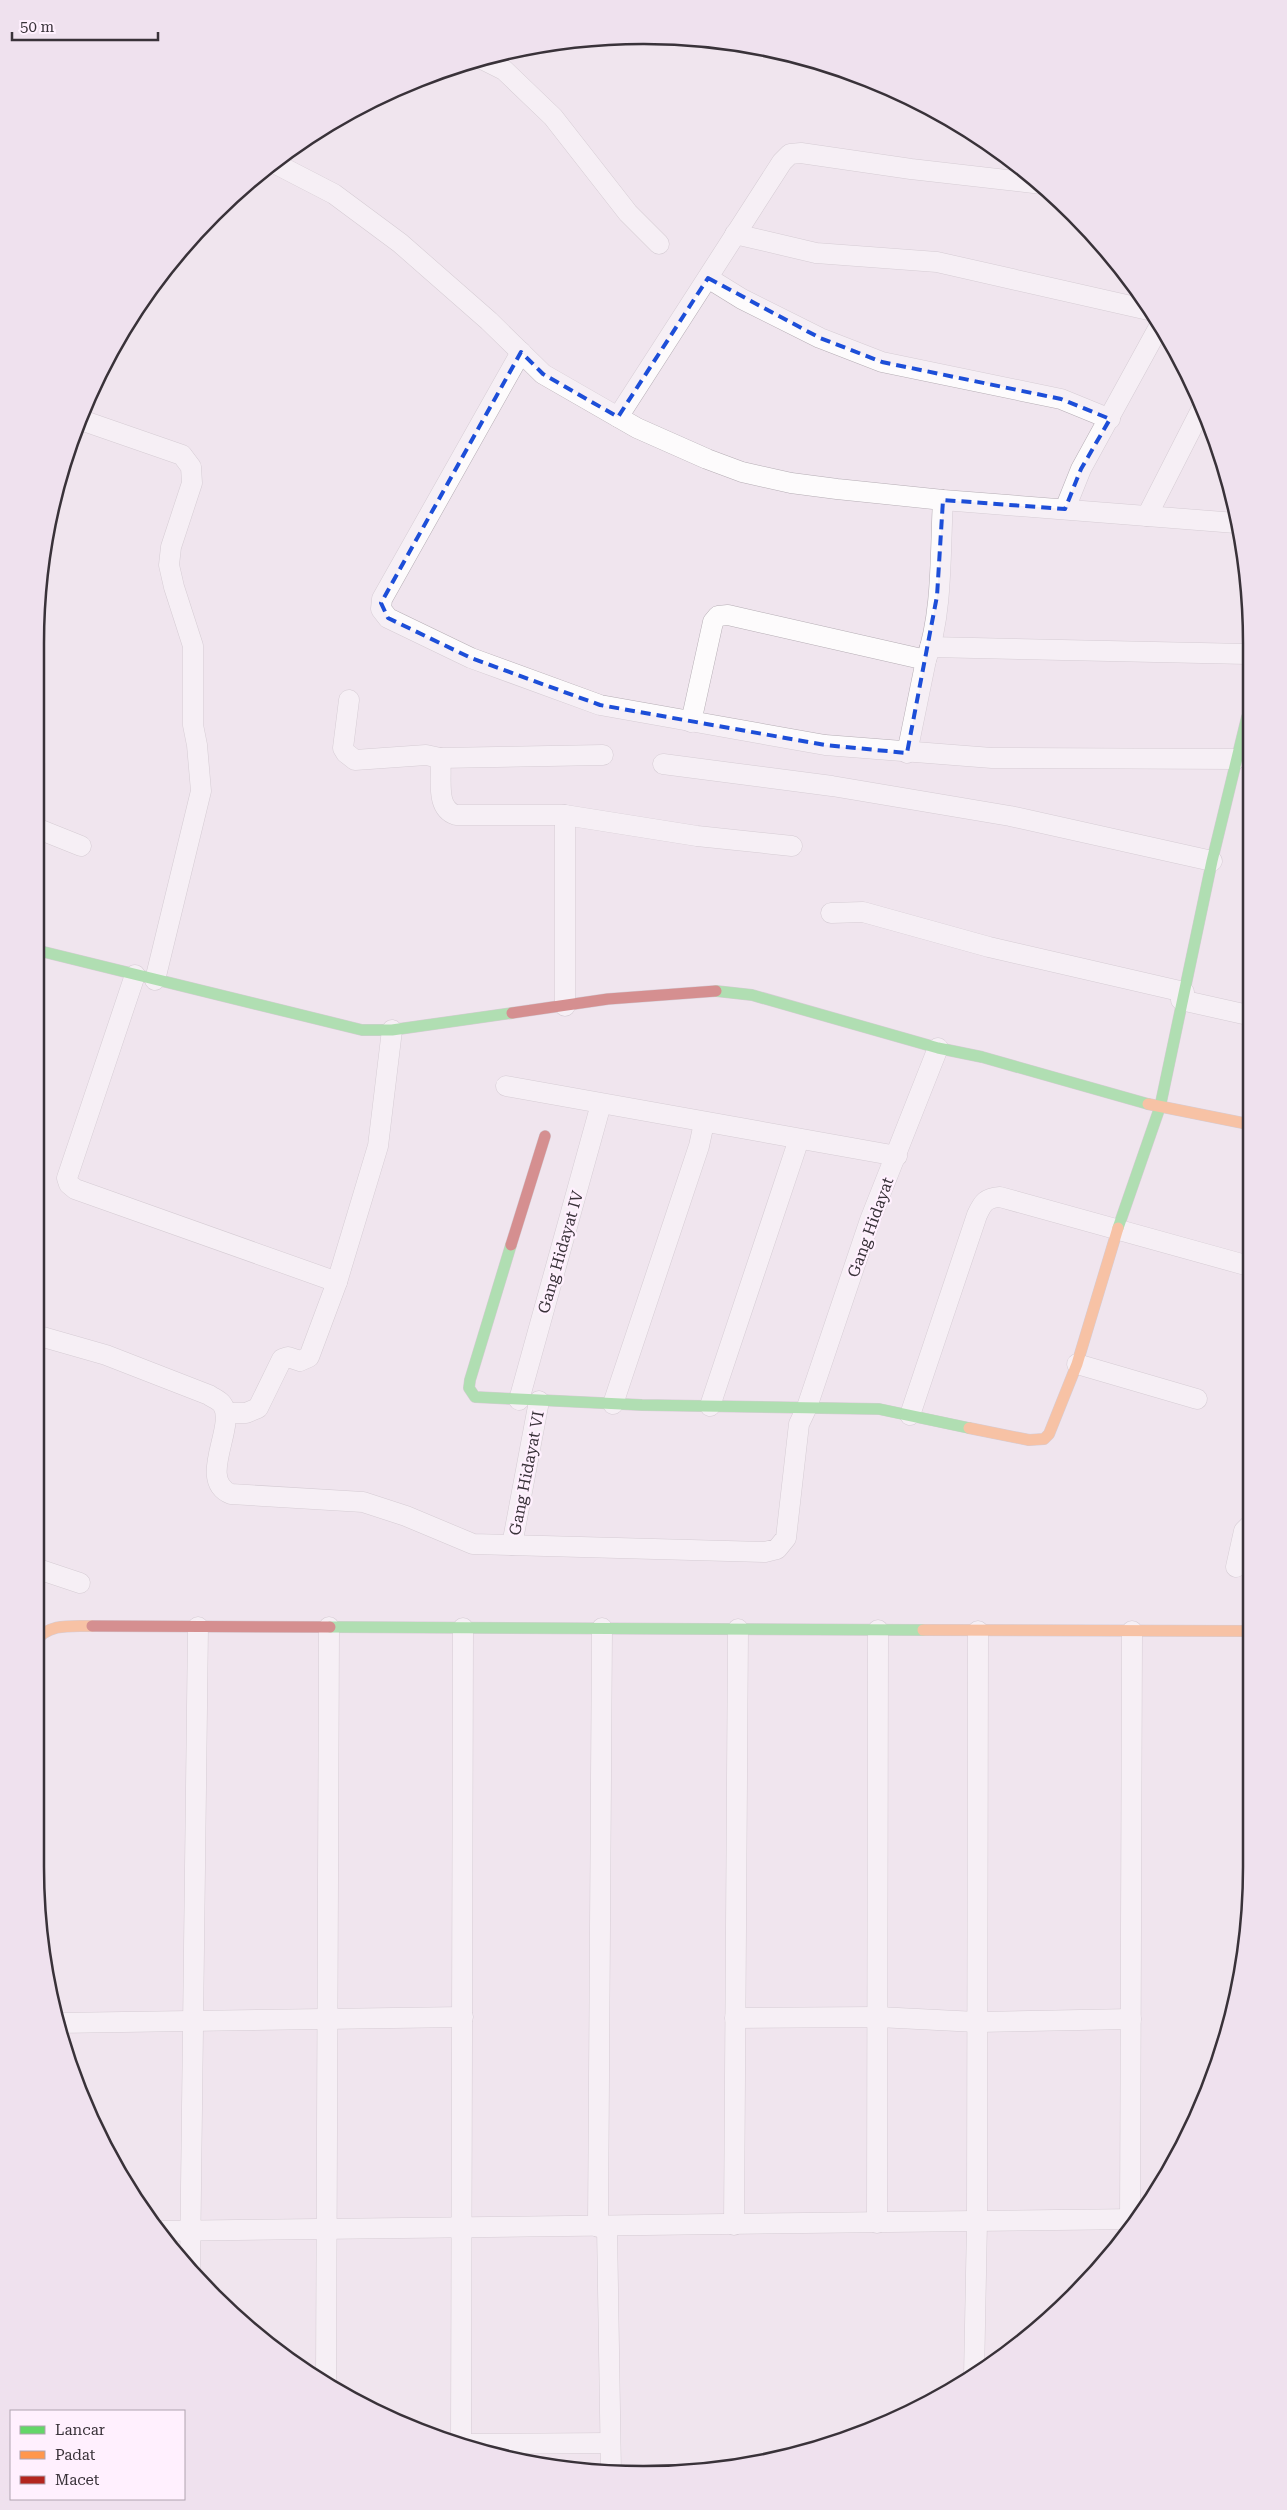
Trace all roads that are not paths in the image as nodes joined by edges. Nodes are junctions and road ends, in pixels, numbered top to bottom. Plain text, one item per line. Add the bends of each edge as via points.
1 (491, 63) edge
2 (280, 166) edge
3 (1026, 182) edge
4 (735, 234) junction
5 (659, 244) dead end
6 (708, 278) junction
7 (1141, 308) edge
8 (1156, 333) edge
9 (521, 352) junction
10 (1198, 415) edge
11 (618, 417) junction
12 (1110, 419) junction
13 (86, 422) edge
14 (944, 500) junction
15 (1065, 509) junction
16 (1147, 516) junction
17 (1231, 524) edge
18 (928, 653) junction
19 (1243, 654) edge
20 (349, 700) dead end
21 (691, 722) junction
22 (1243, 732) edge
23 (907, 752) junction
24 (603, 755) dead end
25 (440, 758) junction
26 (1236, 759) junction
27 (663, 764) dead end
28 (565, 815) junction
29 (44, 831) edge
30 (82, 846) dead end
31 (792, 846) dead end
32 (1212, 861) junction
33 (832, 913) dead end
34 (44, 952) edge
35 (135, 975) junction
36 (156, 980) junction
37 (1183, 996) junction
38 (565, 1006) junction
39 (1243, 1014) edge
40 (392, 1030) junction
41 (938, 1048) junction
42 (506, 1086) dead end
43 (601, 1104) junction
44 (1160, 1107) junction
45 (704, 1123) junction
46 (1243, 1123) edge
47 (545, 1136) dead end
48 (799, 1139) junction
49 (897, 1156) junction
50 (1117, 1231) junction
51 (1243, 1264) edge
52 (337, 1282) junction
53 (44, 1337) edge
54 (1078, 1364) junction
55 (1197, 1399) dead end
56 (519, 1400) junction
57 (539, 1401) junction
58 (613, 1404) junction
59 (710, 1406) junction
60 (808, 1407) junction
61 (226, 1413) junction
62 (910, 1415) junction
63 (1243, 1536) edge
64 (512, 1545) junction
65 (1236, 1567) dead end
66 (44, 1571) edge
67 (80, 1583) dead end
68 (198, 1627) junction
69 (329, 1627) junction
70 (464, 1628) junction
71 (602, 1628) junction
72 (738, 1629) junction
73 (878, 1630) junction
74 (978, 1631) junction
75 (1132, 1631) junction
76 (1243, 1631) edge
77 (44, 1633) edge
78 (878, 2017) junction
79 (463, 2018) junction
80 (735, 2018) junction
81 (328, 2019) junction
82 (1131, 2019) junction
83 (193, 2022) junction
84 (977, 2022) junction
85 (64, 2023) edge
86 (1132, 2214) edge
87 (977, 2222) junction
88 (877, 2223) junction
89 (1125, 2223) edge
90 (734, 2225) junction
91 (603, 2227) junction
92 (462, 2228) junction
93 (327, 2229) junction
94 (167, 2231) edge
95 (190, 2231) junction
96 (190, 2258) edge
97 (974, 2367) edge
98 (326, 2375) edge
99 (461, 2437) edge
100 (610, 2443) junction
101 (484, 2445) edge
102 (611, 2465) edge

1 - 5 street via 504,70 553,117 628,214
2 - 9 street via 334,194 400,242
3 - 4 street via 790,154
4 - 6 street
4 - 7 street via 816,253 937,262
6 - 11 street
6 - 12 street via 820,338 882,362 1061,399
8 - 12 street
9 - 11 street via 543,374
9 - 21 street via 382,599 381,609 388,618 480,662 600,705
10 - 16 street
11 - 14 street via 742,472 791,483
12 - 15 street via 1081,469
13 - 36 street via 182,455 191,467 192,483 171,547 169,565 193,646 193,725 201,791
14 - 15 street
14 - 18 street via 937,596
15 - 16 street
16 - 17 street
18 - 19 street
18 - 21 street via 728,615 718,616 713,622
18 - 23 street
20 - 25 street via 343,748 350,758 426,755
21 - 23 street via 825,745
22 - 26 street
23 - 26 street via 992,758
24 - 25 street
25 - 28 street via 442,802 448,813
26 - 32 street
27 - 32 street via 832,786 1010,816
28 - 31 street via 697,836
28 - 38 street
29 - 30 street
32 - 37 street
33 - 37 street via 863,912
34 - 35 street
35 - 36 street
35 - 52 street via 67,1178 68,1184
36 - 40 street via 362,1030
37 - 39 street
37 - 44 street
38 - 40 street
38 - 41 street via 723,991 752,995
40 - 52 street via 378,1146
41 - 44 street via 982,1057
41 - 49 street, Gang Hidayat
42 - 43 street
43 - 45 street
43 - 56 street, Gang Hidayat IV
44 - 46 street
44 - 50 street
45 - 48 street
45 - 58 street
47 - 56 street via 469,1388 477,1398
48 - 49 street
48 - 59 street
49 - 60 street, Gang Hidayat via 870,1220
50 - 51 street
50 - 54 street
50 - 62 street via 1000,1198 982,1202
52 - 61 street via 309,1357 300,1361 288,1357 282,1359 258,1408 246,1413
53 - 61 street via 106,1355 209,1395 221,1404
54 - 55 street
54 - 62 street via 1044,1439 1030,1440
56 - 57 street
57 - 58 street
57 - 64 street, Gang Hidayat VI
58 - 59 street
59 - 60 street
60 - 62 street via 878,1409
60 - 64 street, Gang Hidayat via 799,1424 786,1538 777,1549 765,1552
61 - 64 street via 216,1472 224,1491 363,1502 472,1544
63 - 65 street
66 - 67 street
68 - 69 street
68 - 77 street via 64,1626
68 - 83 street
69 - 70 street
69 - 81 street
70 - 71 street
70 - 79 street
71 - 72 street
71 - 91 street
72 - 73 street
72 - 80 street
73 - 74 street
73 - 78 street
74 - 75 street
74 - 84 street
75 - 76 street
75 - 82 street
78 - 80 street
78 - 84 street
78 - 88 street
79 - 81 street
79 - 92 street
80 - 90 street
81 - 83 street
81 - 93 street
82 - 84 street
82 - 86 street
83 - 85 street
83 - 95 street
84 - 87 street
87 - 88 street
87 - 89 street
87 - 97 street
88 - 90 street
90 - 91 street
91 - 92 street
91 - 100 street
92 - 93 street
92 - 99 street
93 - 95 street
93 - 98 street
94 - 95 street
95 - 96 street
100 - 101 street
100 - 102 street

